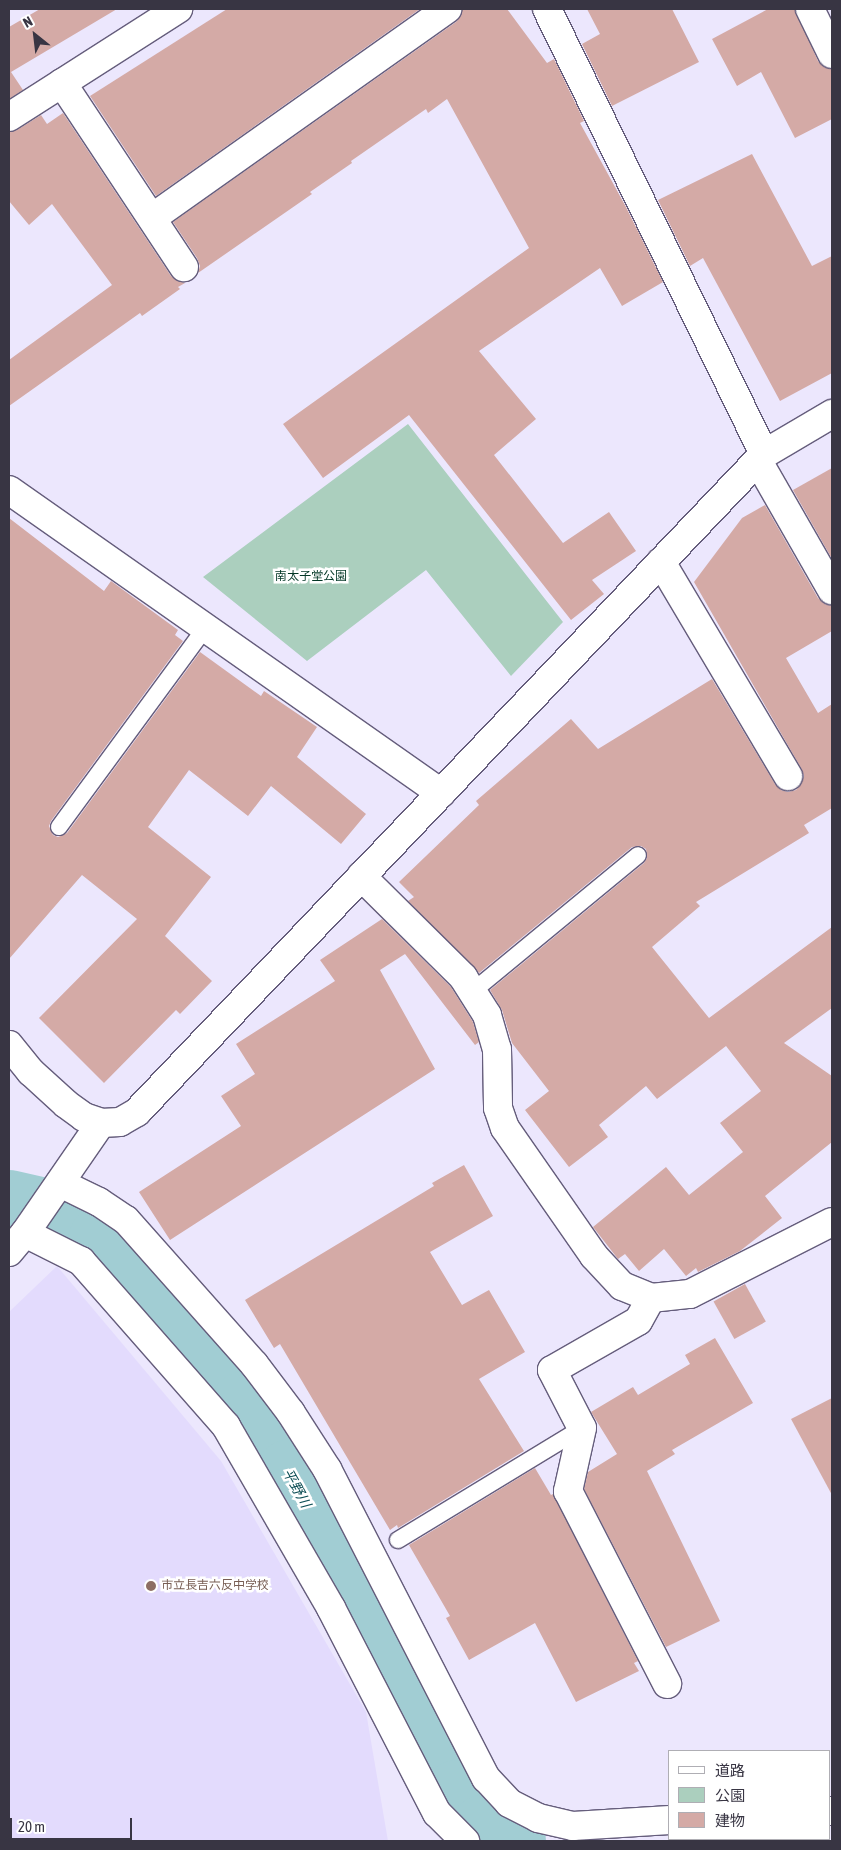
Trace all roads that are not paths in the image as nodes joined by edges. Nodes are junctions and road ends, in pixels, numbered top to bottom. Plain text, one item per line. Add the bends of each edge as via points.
1 (178, 9) edge
2 (447, 9) edge
3 (547, 9) edge
4 (810, 9) edge
5 (832, 54) edge
6 (62, 83) junction
7 (9, 117) edge
8 (152, 218) junction
9 (184, 267) dead end
10 (832, 414) edge
11 (761, 458) junction
12 (9, 490) edge
13 (661, 562) junction
14 (832, 590) edge
15 (205, 628) junction
16 (788, 776) dead end
17 (441, 793) junction
18 (59, 827) dead end
19 (638, 855) dead end
20 (361, 876) junction
21 (472, 992) junction
22 (9, 1045) edge
23 (101, 1123) junction
24 (60, 1182) junction
25 (832, 1222) edge
26 (17, 1243) edge
27 (651, 1298) junction
28 (582, 1428) junction
29 (398, 1540) dead end
30 (667, 1684) dead end
31 (668, 1820) edge
32 (465, 1841) edge

1 - 6 street
2 - 8 street
3 - 11 street
4 - 5 street
6 - 7 street
6 - 8 street
8 - 9 street
10 - 11 street
11 - 13 street
11 - 14 street
12 - 15 street
13 - 16 street
13 - 17 street
15 - 17 street
15 - 18 lane
17 - 20 street
19 - 21 lane
20 - 21 street via 464,977
20 - 23 street via 136,1112 120,1122
21 - 27 street via 487,1016 497,1049 498,1108 505,1128 594,1256 622,1286
22 - 23 street via 31,1072 66,1104 84,1117
23 - 24 street
24 - 26 street
24 - 31 street via 126,1220 254,1364 291,1413 327,1469 486,1778 509,1803 538,1818 573,1826
25 - 27 street via 690,1294
26 - 32 street via 81,1261 226,1426 330,1608 437,1813
27 - 28 street via 638,1321 552,1370
28 - 29 lane
28 - 30 street via 568,1491

